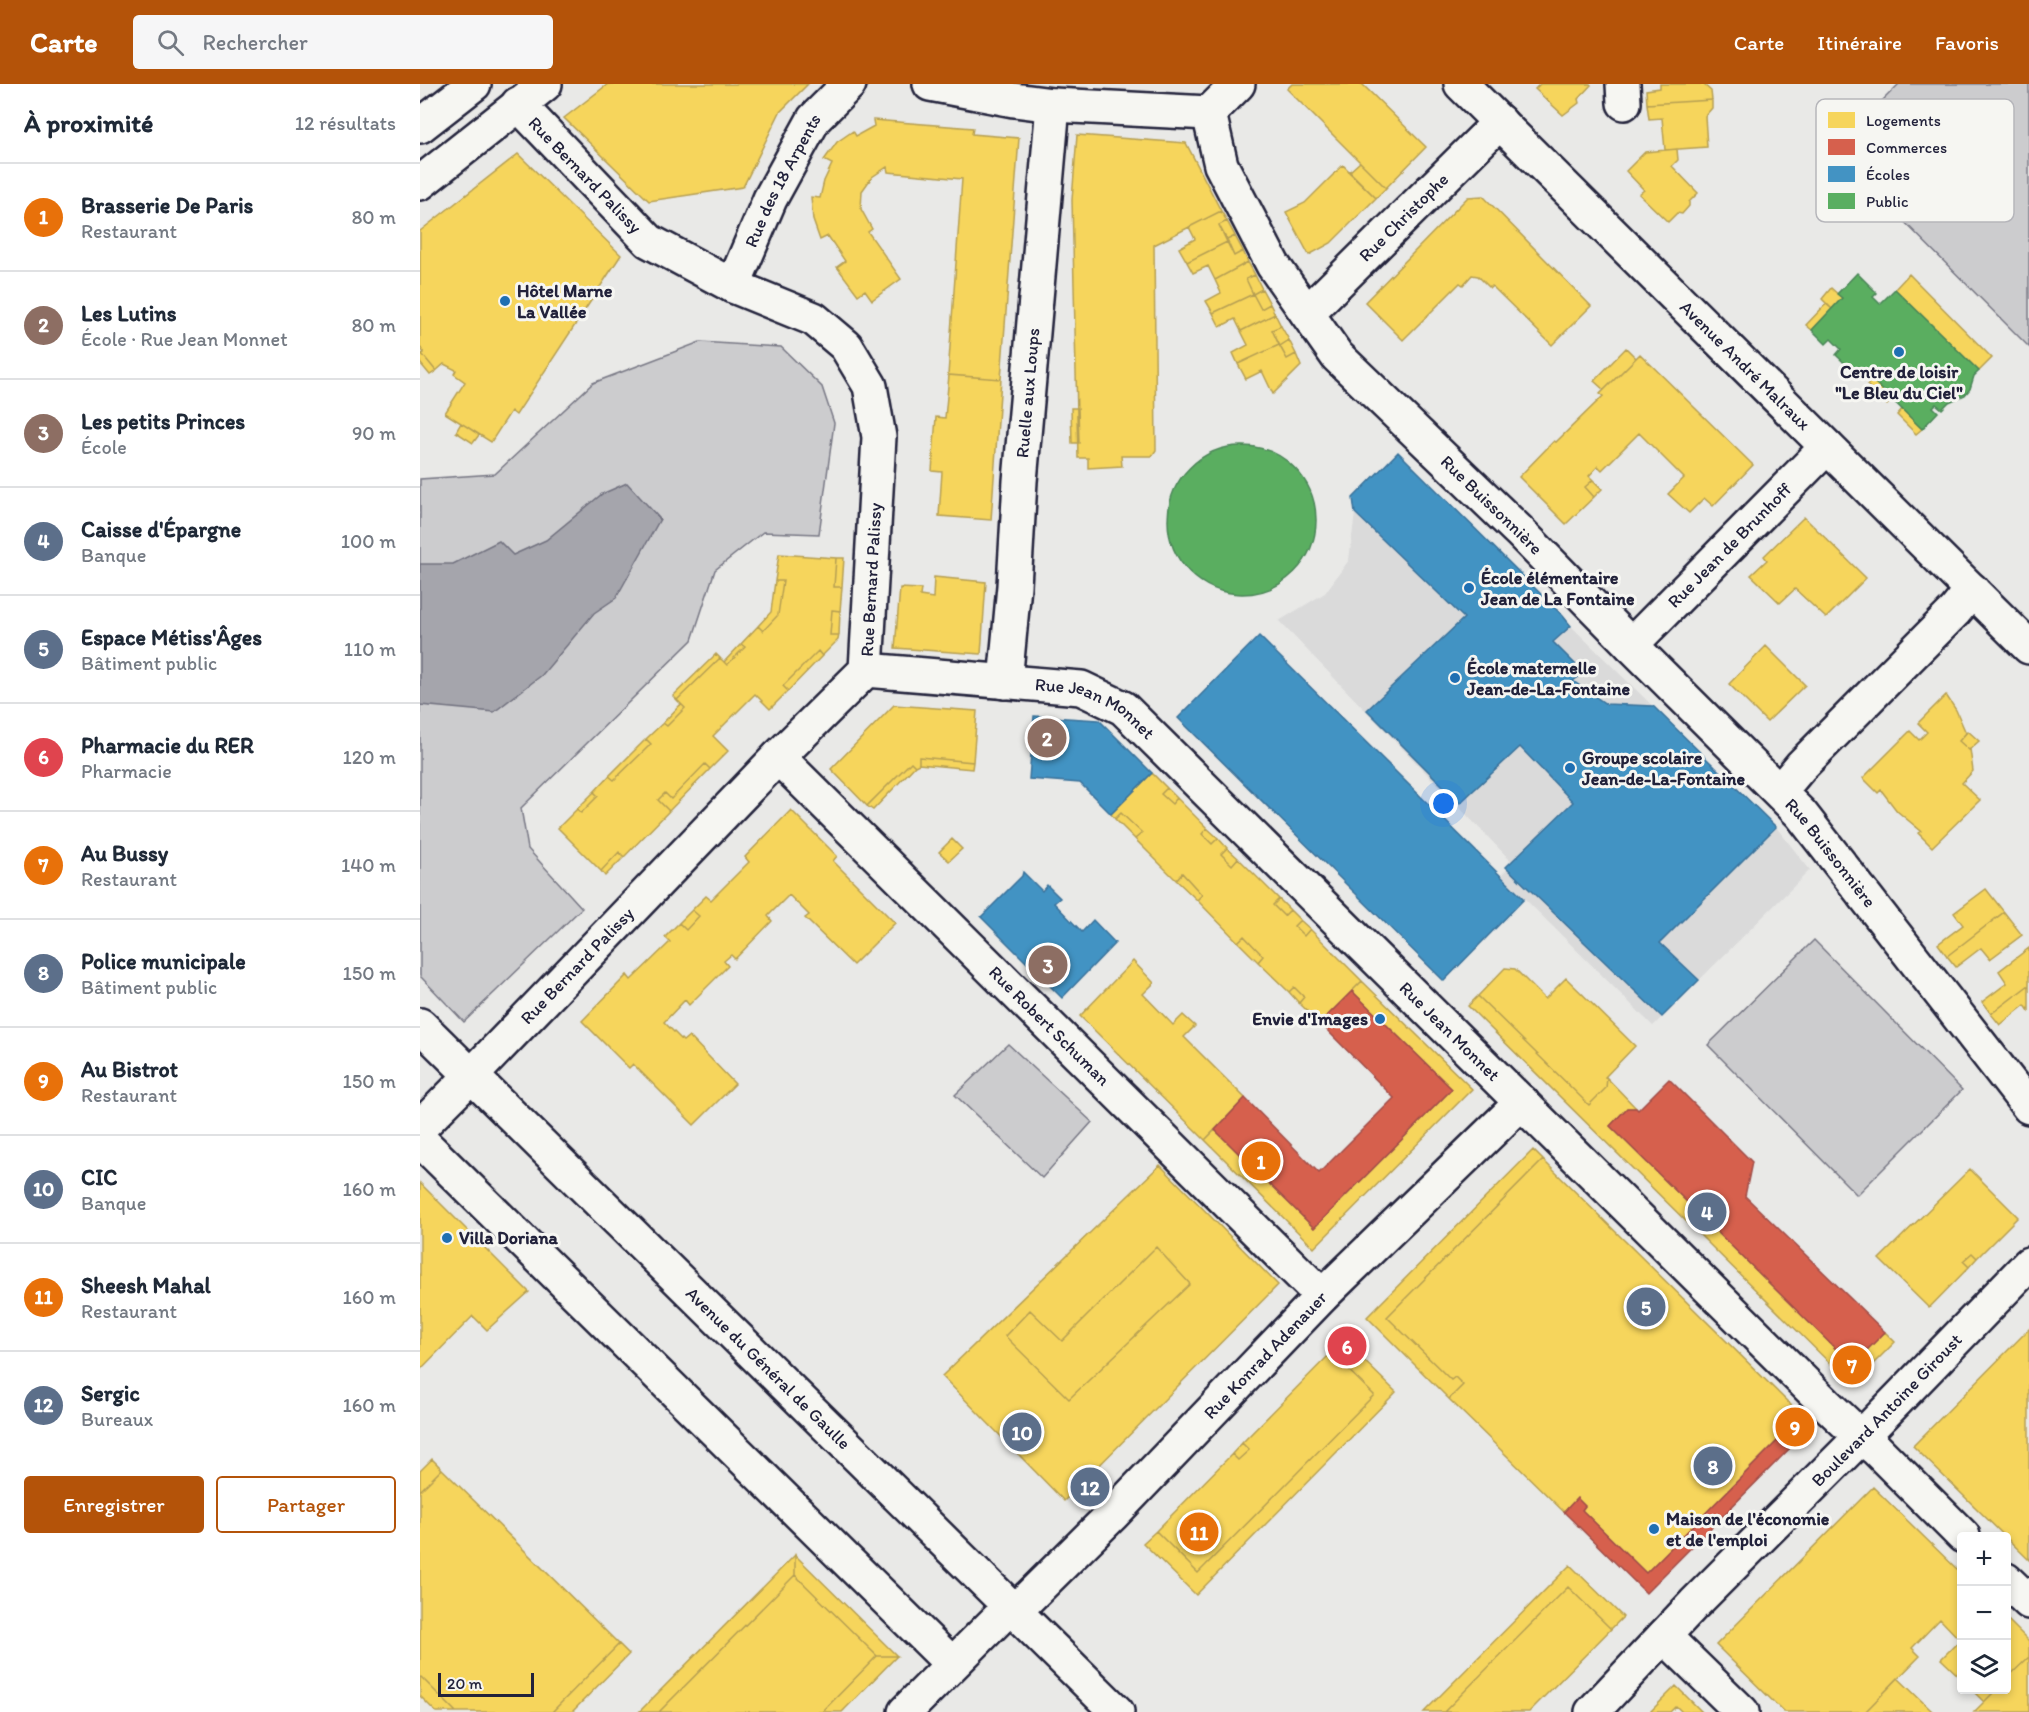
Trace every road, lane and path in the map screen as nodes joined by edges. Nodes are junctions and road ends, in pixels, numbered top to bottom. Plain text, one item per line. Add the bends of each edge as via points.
1 (474, 84) edge
2 (544, 84) edge
3 (849, 84) edge
4 (930, 84) edge
5 (1238, 84) edge
6 (1461, 84) edge
7 (518, 104) junction
8 (1053, 105) junction
9 (1209, 113) junction
10 (1500, 122) junction
11 (420, 126) edge
12 (420, 183) edge
13 (733, 286) junction
14 (1307, 313) junction
15 (1827, 447) junction
16 (1972, 590) junction
17 (1631, 645) junction
18 (2029, 647) edge
19 (866, 670) junction
20 (1005, 682) junction
21 (778, 757) junction
22 (1780, 791) junction
23 (420, 1025) edge
24 (471, 1076) junction
25 (1522, 1102) junction
26 (2029, 1107) edge
27 (420, 1127) edge
28 (420, 1140) edge
29 (2029, 1264) edge
30 (1322, 1296) junction
31 (1861, 1437) junction
32 (1960, 1532) edge
33 (2011, 1584) edge
34 (2029, 1602) edge
35 (1012, 1609) junction
36 (1664, 1636) junction
37 (952, 1664) junction
38 (905, 1712) edge
39 (1117, 1712) edge
40 (1592, 1712) edge
41 (1742, 1712) edge

1 - 11 street
2 - 7 street
3 - 13 street, Rue des 18 Arpents via 814,119 770,199
4 - 8 street
5 - 9 street
6 - 10 street, Avenue André Malraux
7 - 12 street
7 - 13 street, Rue Bernard Palissy via 649,241
8 - 9 street
8 - 20 street, Ruelle aux Loups
9 - 14 street, Rue Buissonnière via 1221,165 1273,265
10 - 14 street, Rue Christophe
10 - 15 street, Avenue André Malraux
13 - 19 street, Rue Bernard Palissy via 814,319 846,346 870,386 879,437
14 - 17 street, Rue Buissonnière via 1337,356
15 - 16 street, Avenue André Malraux
15 - 17 street, Rue Jean de Brunhoff
16 - 18 street, Avenue André Malraux
16 - 22 street
17 - 22 street, Rue Buissonnière
19 - 20 street, Rue Jean Monnet
19 - 21 street, Rue Bernard Palissy
20 - 25 street, Rue Jean Monnet via 1081,688 1123,708
21 - 24 street, Rue Bernard Palissy
21 - 30 street, Rue Robert Schuman
22 - 26 street, Rue Buissonnière
23 - 24 street, Avenue du Général de Gaulle
24 - 27 street, Rue Bernard Palissy
24 - 35 street, Avenue du Général de Gaulle
25 - 30 street, Rue Konrad Adenauer
25 - 31 street, Rue Jean Monnet
28 - 37 street
29 - 31 street, Boulevard Antoine Giroust
30 - 35 street, Rue Konrad Adenauer via 1112,1515
31 - 32 street, Rue Jean Monnet
31 - 36 street, Boulevard Antoine Giroust
33 - 34 street
35 - 37 street, Rue Konrad Adenauer
35 - 39 street, Avenue du Général de Gaulle
36 - 40 street, Boulevard Antoine Giroust
36 - 41 street
37 - 38 street, Rue Konrad Adenauer

